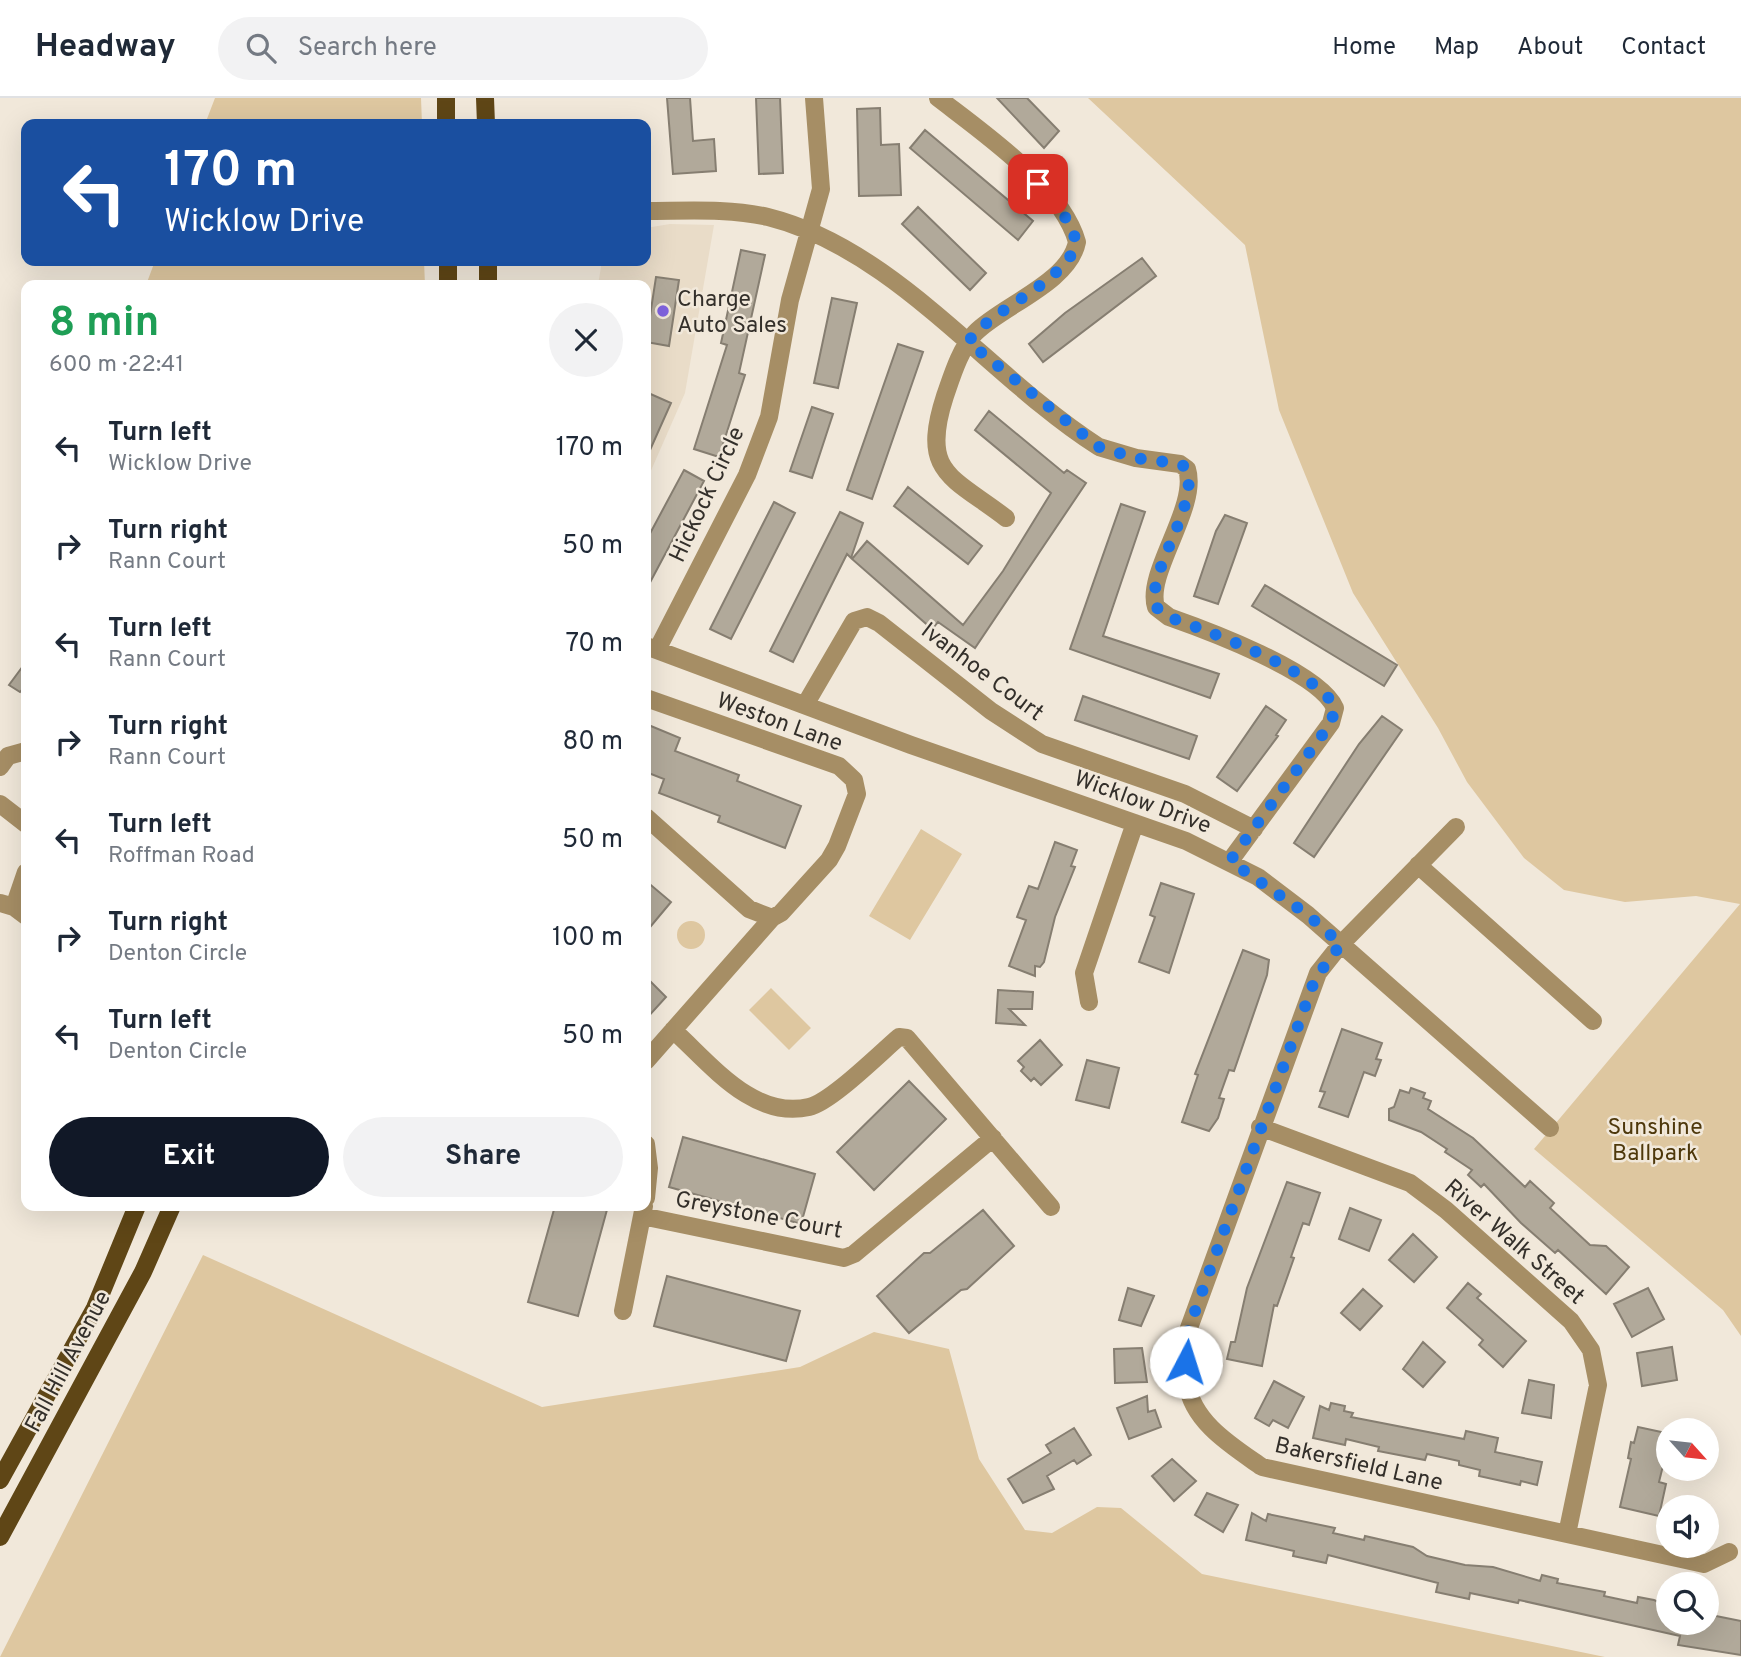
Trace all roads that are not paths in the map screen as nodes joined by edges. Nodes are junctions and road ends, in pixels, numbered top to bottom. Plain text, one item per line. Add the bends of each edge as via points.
1 (446, 98) edge
2 (485, 98) edge
3 (814, 98) edge
4 (938, 98) edge
5 (446, 119) edge
6 (486, 119) edge
7 (651, 211) edge
8 (810, 230) junction
9 (968, 342) junction
10 (1006, 519) dead end
11 (651, 648) edge
12 (651, 700) edge
13 (805, 705) junction
14 (21, 752) edge
15 (0, 766) edge
16 (0, 804) edge
17 (21, 820) edge
18 (651, 821) edge
19 (1135, 823) junction
20 (1456, 827) dead end
21 (1254, 830) junction
22 (1230, 861) junction
23 (1418, 865) junction
24 (772, 918) junction
25 (1341, 944) junction
26 (1089, 1002) dead end
27 (1593, 1021) dead end
28 (673, 1030) junction
29 (651, 1054) edge
30 (1260, 1127) junction
31 (1550, 1128) dead end
32 (993, 1138) junction
33 (1051, 1208) dead end
34 (651, 1209) edge
35 (135, 1211) edge
36 (170, 1211) edge
37 (643, 1211) edge
38 (623, 1311) dead end
39 (0, 1480) edge
40 (1567, 1534) junction
41 (0, 1537) edge
42 (1728, 1552) dead end

1 - 5 main road
2 - 6 main road
3 - 8 street, Hickock Circle via 821,188
4 - 9 street via 1025,169 1065,214 1077,242 1071,257 1053,275
7 - 8 street via 764,216
8 - 9 street via 873,266
8 - 11 street, Hickock Circle via 790,300 769,417 747,475
9 - 10 street via 938,417 935,452 950,475
9 - 21 street via 1099,447 1187,468 1190,476 1181,517 1155,589 1156,607 1168,617 1255,651 1322,691 1335,708 1331,723
11 - 13 street, Wicklow Drive
12 - 24 street, Weston Lane via 839,766 855,780 858,794 829,860
13 - 19 street, Wicklow Drive
13 - 21 street, Ivanhoe Court via 854,621 867,617 1034,740 1185,794
14 - 15 street via 8,756
16 - 17 street
18 - 24 street via 750,909
19 - 22 street, Wicklow Drive
19 - 26 street via 1084,973
20 - 23 street, Bakersfield Lane
21 - 22 street
22 - 25 street, Wicklow Drive via 1268,885
23 - 25 street, Bakersfield Lane
23 - 27 street
24 - 28 street, Weston Lane
25 - 30 street, Bakersfield Lane via 1315,979
25 - 31 street, Wicklow Drive
28 - 29 street, Weston Lane
28 - 32 street via 744,1093 778,1107 818,1103 899,1037 907,1038
30 - 40 street, River Walk Street via 1410,1183 1571,1321 1591,1350 1598,1385
30 - 40 street, Bakersfield Lane via 1185,1339 1187,1385 1201,1416 1222,1439 1262,1467
32 - 33 street
32 - 34 street, Greystone Court via 844,1258
35 - 39 main road, Fall Hill Avenue via 95,1308
36 - 41 main road, Fall Hill Avenue via 143,1272
37 - 38 street, Greystone Court
40 - 42 street, Bakersfield Lane via 1704,1564

